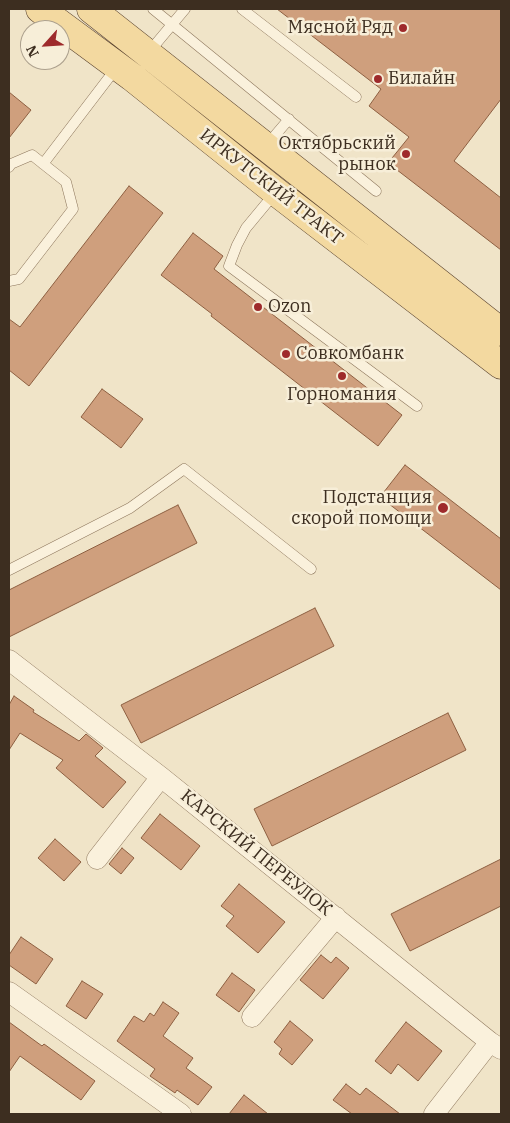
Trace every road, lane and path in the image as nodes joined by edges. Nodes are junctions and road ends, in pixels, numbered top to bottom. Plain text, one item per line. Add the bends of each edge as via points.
1 (90, 9) edge
2 (153, 9) edge
3 (184, 9) edge
4 (242, 9) edge
5 (51, 12) edge
6 (172, 24) junction
7 (135, 66) junction
8 (356, 97) dead end
9 (289, 118) junction
10 (266, 146) junction
11 (43, 164) junction
12 (9, 167) edge
13 (376, 191) dead end
14 (276, 192) junction
15 (9, 281) edge
16 (501, 332) edge
17 (501, 365) edge
18 (417, 406) dead end
19 (311, 569) dead end
20 (9, 570) edge
21 (9, 660) edge
22 (161, 777) junction
23 (97, 859) dead end
24 (336, 917) junction
25 (9, 992) edge
26 (252, 1017) dead end
27 (496, 1046) edge
28 (181, 1114) edge
29 (434, 1114) edge

1 - 7 main road, ИРКУТСКИЙ ТРАКТ
2 - 6 lane
3 - 6 lane
4 - 8 lane
5 - 7 main road, ИРКУТСКИЙ ТРАКТ
6 - 7 lane
6 - 9 lane
7 - 10 main road, ИРКУТСКИЙ ТРАКТ
7 - 11 lane
7 - 14 main road, ИРКУТСКИЙ ТРАКТ
9 - 10 lane
9 - 13 lane
10 - 16 main road, ИРКУТСКИЙ ТРАКТ
11 - 12 lane via 32,155
11 - 15 lane via 66,182 73,209 19,279
14 - 17 main road, ИРКУТСКИЙ ТРАКТ
14 - 18 lane via 246,228 229,266
19 - 20 lane via 184,469 130,508
21 - 22 street, КАРСКИЙ ПЕРЕУЛОК
22 - 23 street
22 - 24 street, КАРСКИЙ ПЕРЕУЛОК
24 - 26 street
24 - 27 street, КАРСКИЙ ПЕРЕУЛОК
25 - 28 street
27 - 29 street

